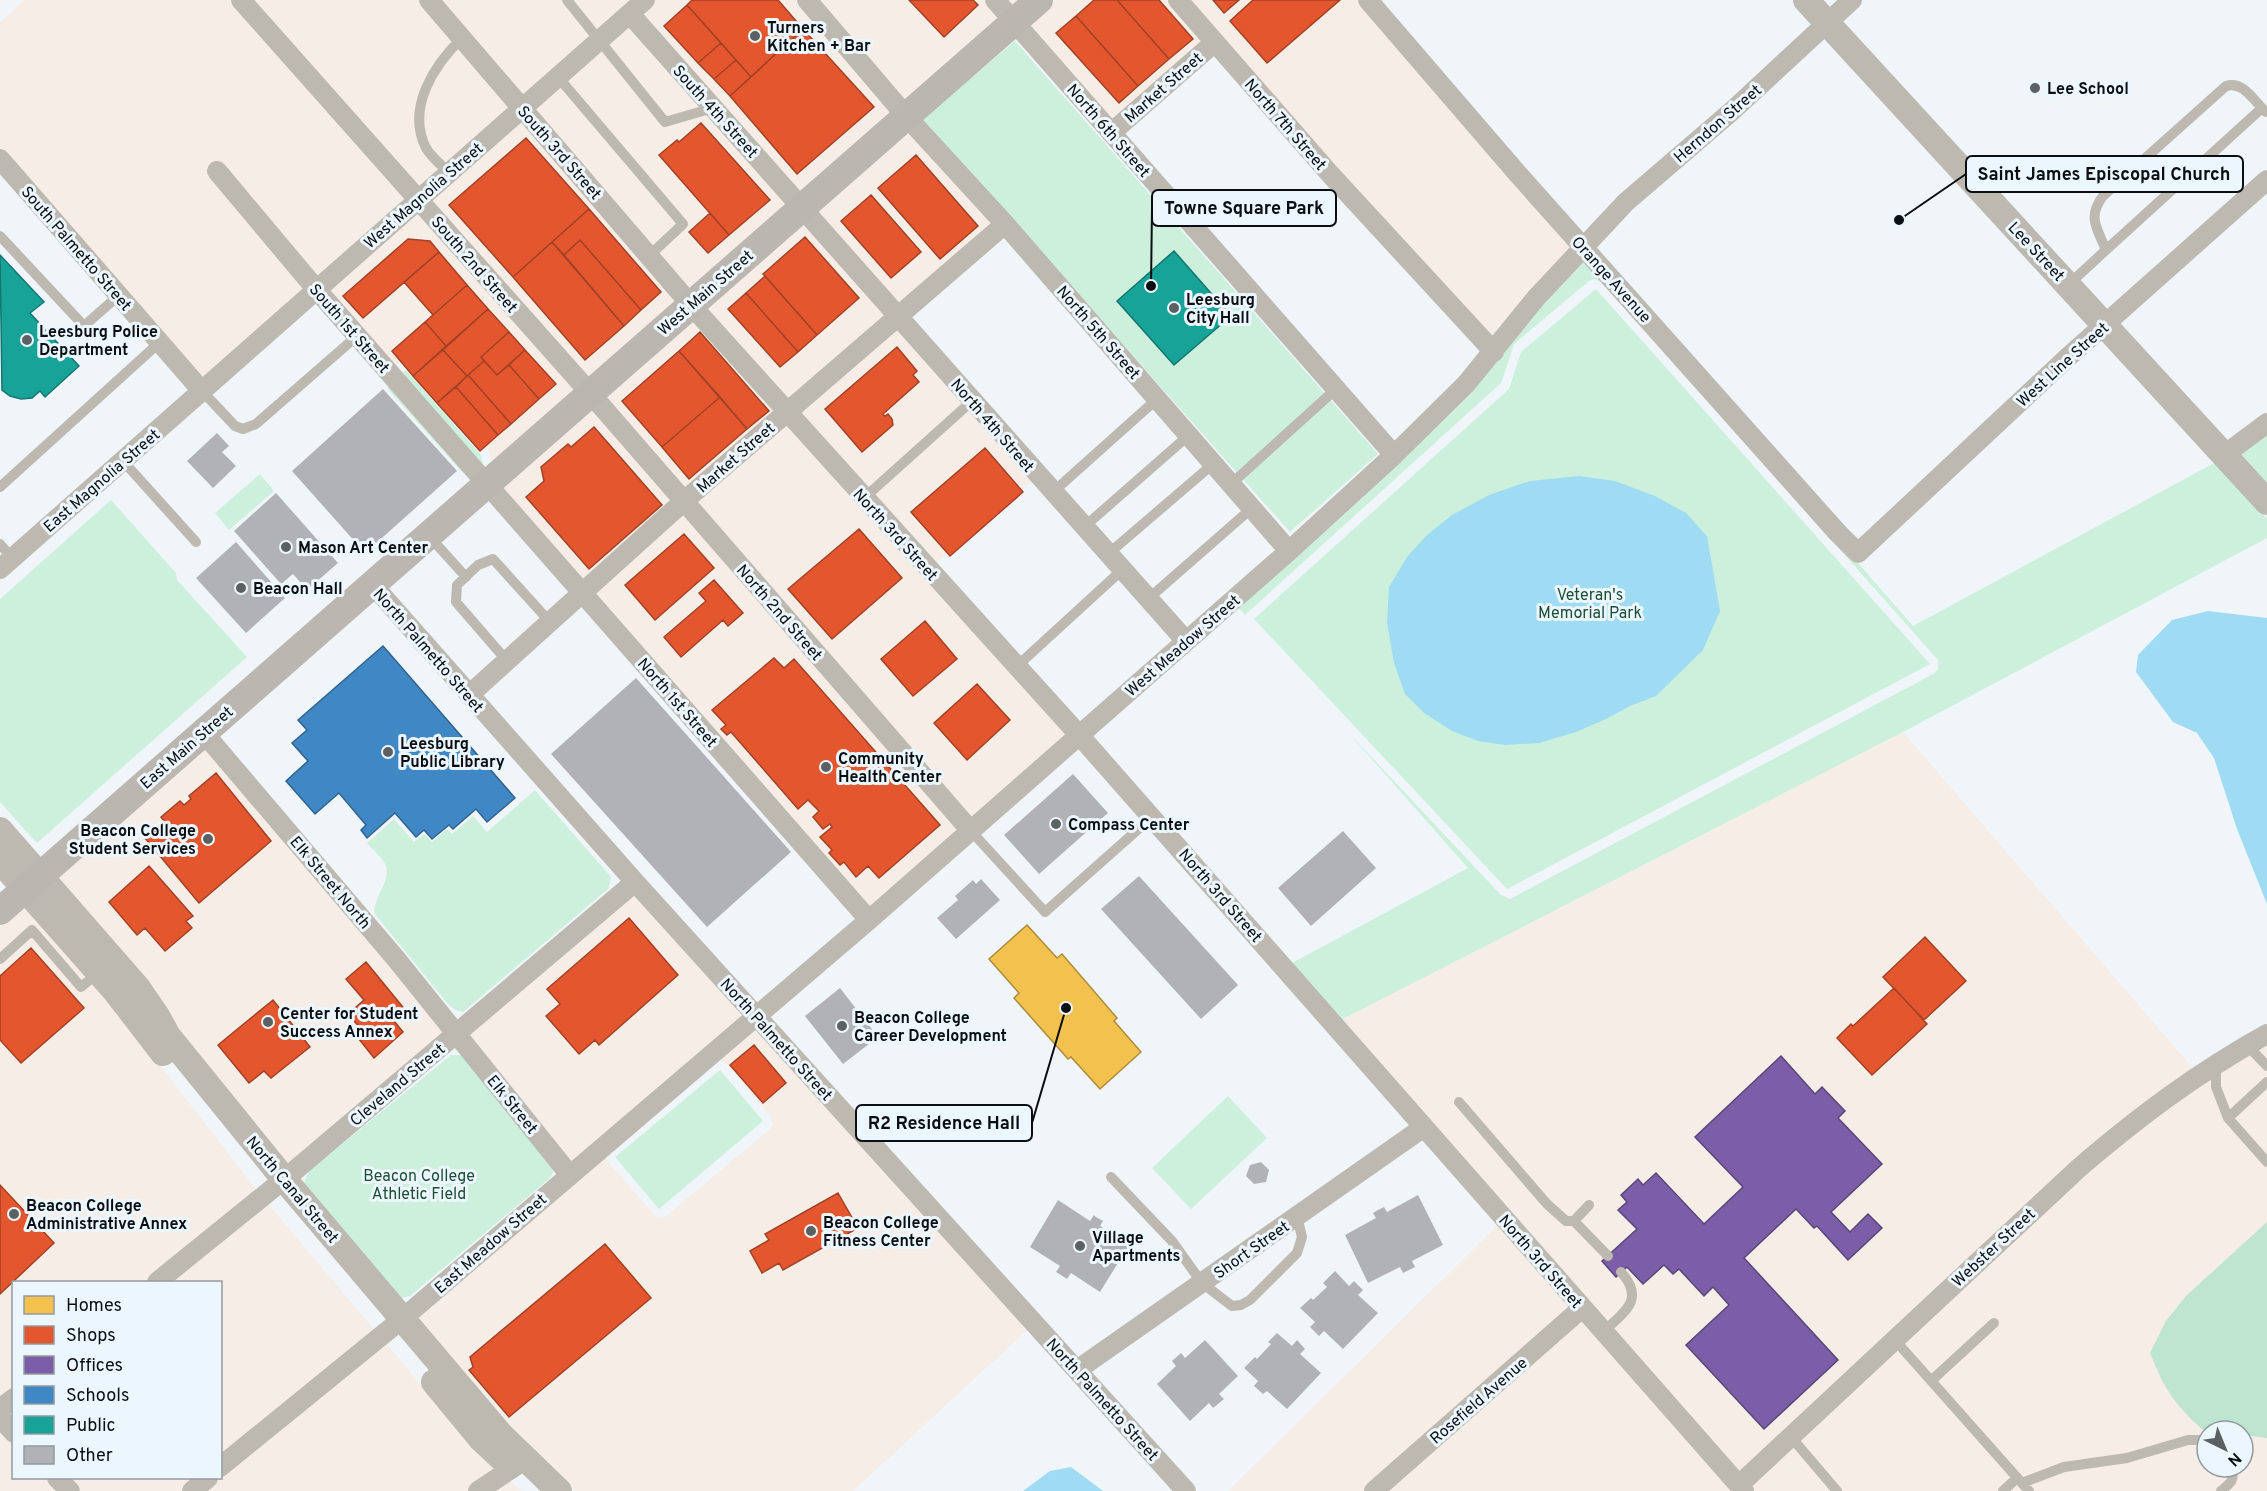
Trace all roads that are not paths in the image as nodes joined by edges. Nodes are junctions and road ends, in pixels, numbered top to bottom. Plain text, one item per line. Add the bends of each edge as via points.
1 (241, 0) edge
2 (567, 0) edge
3 (645, 0) edge
4 (807, 0) edge
5 (995, 0) edge
6 (1039, 0) edge
7 (1178, 0) edge
8 (1368, 0) edge
9 (1806, 0) edge
10 (1852, 0) edge
11 (438, 3) edge
12 (630, 14) junction
13 (1014, 22) junction
14 (1827, 23) junction
15 (462, 38) junction
16 (599, 40) junction
17 (1215, 42) junction
18 (558, 77) junction
19 (522, 108) junction
20 (713, 108) junction
21 (2265, 111) edge
22 (906, 116) junction
23 (1111, 133) junction
24 (0, 159) edge
25 (217, 171) dead end
26 (449, 172) junction
27 (2267, 180) edge
28 (418, 199) junction
29 (802, 207) junction
30 (1005, 224) junction
31 (0, 236) edge
32 (1582, 246) junction
33 (2106, 250) junction
34 (649, 256) junction
35 (2068, 285) junction
36 (316, 289) junction
37 (118, 296) junction
38 (691, 305) junction
39 (898, 316) junction
40 (2105, 325) junction
41 (357, 336) junction
42 (160, 342) junction
43 (1494, 352) junction
44 (1336, 389) junction
45 (202, 391) junction
46 (590, 393) junction
47 (1157, 399) junction
48 (972, 401) junction
49 (786, 412) junction
50 (2267, 423) edge
51 (1188, 435) junction
52 (1394, 455) junction
53 (2224, 455) junction
54 (123, 460) junction
55 (1214, 464) junction
56 (487, 483) junction
57 (1231, 484) junction
58 (0, 487) edge
59 (1053, 492) junction
60 (864, 498) junction
61 (684, 501) junction
62 (2267, 502) edge
63 (1252, 508) junction
64 (1084, 527) junction
65 (428, 535) junction
66 (196, 542) dead end
67 (1289, 550) junction
68 (1860, 551) joint
69 (1108, 554) junction
70 (4, 557) edge
71 (1122, 570) junction
72 (466, 577) junction
73 (372, 584) junction
74 (582, 592) junction
75 (1148, 599) junction
76 (550, 622) junction
77 (1186, 641) junction
78 (507, 660) junction
79 (1016, 667) junction
80 (469, 695) junction
81 (203, 732) junction
82 (1080, 736) junction
83 (1152, 817) junction
84 (0, 830) edge
85 (971, 831) junction
86 (0, 861) edge
87 (33, 882) junction
88 (635, 882) junction
89 (0, 911) edge
90 (869, 920) junction
91 (0, 959) edge
92 (106, 967) junction
93 (756, 1016) junction
94 (457, 1034) junction
95 (2267, 1034) edge
96 (2247, 1045) junction
97 (2216, 1065) junction
98 (2267, 1066) edge
99 (2267, 1082) edge
100 (1459, 1102) dead end
101 (2228, 1118) junction
102 (1424, 1127) junction
103 (2262, 1152) edge
104 (2267, 1162) edge
105 (569, 1174) junction
106 (1111, 1177) dead end
107 (277, 1185) junction
108 (1589, 1205) dead end
109 (1297, 1216) junction
110 (1574, 1221) junction
111 (1608, 1256) dead end
112 (1622, 1272) dead end
113 (158, 1281) edge
114 (1202, 1283) junction
115 (1582, 1308) junction
116 (1994, 1323) dead end
117 (396, 1324) junction
118 (1603, 1332) junction
119 (1894, 1339) junction
120 (1077, 1370) junction
121 (1932, 1380) junction
122 (12, 1400) edge
123 (0, 1409) edge
124 (0, 1417) edge
125 (12, 1431) edge
126 (1791, 1437) junction
127 (2195, 1440) edge
128 (520, 1464) junction
129 (222, 1465) edge
130 (58, 1479) edge
131 (207, 1479) edge
132 (2233, 1479) edge
133 (2023, 1484) edge
134 (1742, 1488) edge
135 (70, 1491) edge
136 (192, 1491) edge
137 (478, 1491) edge
138 (536, 1491) edge
139 (560, 1491) edge
140 (1186, 1491) edge
141 (1374, 1491) edge
142 (1837, 1491) edge
143 (2003, 1491) edge
144 (2221, 1491) edge

1 - 28 street, South 2nd Street
2 - 16 lane
3 - 12 street, West Magnolia Street
4 - 22 street, North 5th Street
5 - 13 street, North 6th Street
6 - 13 main road, West Main Street
7 - 17 street, North 7th Street
8 - 32 street, Orange Avenue
9 - 14 street, Lee Street
10 - 14 street, Herndon Street
11 - 15 street, South 3rd Street
12 - 16 street, West Magnolia Street
12 - 20 street, South 4th Street
13 - 22 main road, West Main Street
13 - 23 street, North 6th Street
14 - 32 street, Herndon Street
14 - 35 street, Lee Street
15 - 19 street, South 3rd Street
15 - 26 lane via 445,55 428,83 419,111 426,148
16 - 18 street, West Magnolia Street
16 - 20 lane via 665,122
17 - 23 street, Market Street
17 - 43 street, North 7th Street
18 - 19 street, West Magnolia Street
18 - 34 lane via 683,224
19 - 26 street, West Magnolia Street
19 - 34 street, South 3rd Street
20 - 29 street, South 4th Street
21 - 33 lane
21 - 33 lane via 2241,87 2226,86 2103,196 2094,221
22 - 29 main road, West Main Street
22 - 30 street, North 5th Street
23 - 44 street, North 6th Street
24 - 37 street, South Palmetto Street
25 - 36 street, South 1st Street
26 - 28 street, West Magnolia Street
27 - 40 street, West Line Street
28 - 36 street, West Magnolia Street
28 - 46 street, South 2nd Street
29 - 38 main road, West Main Street
29 - 39 street, North 4th Street
30 - 39 street, Market Street
30 - 47 street, North 5th Street
31 - 37 lane via 84,326
32 - 43 street, West Meadow Street
32 - 68 street, Orange Avenue via 1837,532
33 - 35 lane
34 - 38 street, South 3rd Street
35 - 40 street, Lee Street
36 - 41 street, South 1st Street
36 - 45 street, West Magnolia Street
37 - 42 street, South Palmetto Street
38 - 46 main road, West Main Street
38 - 49 street, North 3rd Street
39 - 48 street, North 4th Street
39 - 49 street, Market Street
40 - 53 street, Lee Street
40 - 68 street, West Line Street
41 - 45 lane via 256,424 243,429 235,426
41 - 56 street, South 1st Street
42 - 45 street, South Palmetto Street
42 - 58 lane
43 - 52 street, West Meadow Street
44 - 52 street, North 6th Street
44 - 57 lane
45 - 54 street, East Magnolia Street
46 - 56 main road, West Main Street
46 - 61 street, North 2nd Street
47 - 51 street, North 5th Street
47 - 59 lane
48 - 59 street, North 4th Street
48 - 60 lane
49 - 60 street, North 3rd Street
49 - 61 street, Market Street
50 - 53 street
51 - 55 street, North 5th Street
51 - 64 lane
52 - 67 street, West Meadow Street
53 - 62 street, Lee Street
54 - 66 lane
54 - 70 street, East Magnolia Street
55 - 57 street, North 5th Street
55 - 69 lane
56 - 65 main road, West Main Street
56 - 74 street, North 1st Street
57 - 63 street, North 5th Street
59 - 64 street, North 4th Street
60 - 79 street, North 3rd Street
61 - 74 street, Market Street
61 - 85 street, North 2nd Street
63 - 67 street, North 5th Street
63 - 75 lane
64 - 69 street, North 4th Street
65 - 72 lane
65 - 73 main road, West Main Street
67 - 77 street, West Meadow Street
69 - 71 street, North 4th Street
71 - 75 street, North 4th Street
71 - 79 lane
72 - 76 lane via 477,565 494,559
72 - 78 lane via 457,585 456,602
73 - 80 street, North Palmetto Street
73 - 81 main road, East Main Street
74 - 76 street, Market Street
74 - 90 street, North 1st Street
75 - 77 street, North 4th Street
76 - 78 street, Market Street
77 - 82 street, West Meadow Street
78 - 80 street, Market Street
79 - 82 street, North 3rd Street
80 - 88 street, North Palmetto Street
81 - 87 main road, East Main Street
81 - 94 street, Elk Street North
82 - 83 street, North 3rd Street
82 - 85 street, West Meadow Street
83 - 85 lane via 1045,912
83 - 102 street, North 3rd Street
84 - 87 street
85 - 90 street, West Meadow Street
86 - 87 street
87 - 89 main road, East Main Street
87 - 92 street, North Canal Street
88 - 93 street, North Palmetto Street
88 - 94 street, Cleveland Street
90 - 93 street, West Meadow Street
91 - 92 lane via 32,930 81,987
92 - 107 street, North Canal Street via 137,987
93 - 105 street, East Meadow Street
93 - 120 street, North Palmetto Street
94 - 105 street, Elk Street
94 - 107 street, Cleveland Street
95 - 96 street, Webster Street
96 - 97 street, Webster Street
96 - 98 lane
97 - 101 lane via 2216,1087
97 - 119 street, Webster Street via 2152,1107 2080,1167
99 - 101 lane
100 - 110 lane via 1546,1204 1566,1221
101 - 103 lane
102 - 109 street, Short Street
102 - 115 street, North 3rd Street
103 - 104 lane
105 - 117 street, East Meadow Street
106 - 114 lane via 1172,1241
107 - 113 street, Cleveland Street
107 - 117 street, North Canal Street
108 - 110 lane
109 - 114 street, Short Street
109 - 114 lane via 1301,1246 1250,1300 1233,1306
110 - 111 lane
112 - 118 lane via 1633,1289 1633,1299
114 - 120 street, Short Street
115 - 118 street, North 3rd Street
115 - 141 street, Rosefield Avenue
116 - 121 lane
117 - 128 street, North Canal Street via 500,1434
117 - 129 street, East Meadow Street
118 - 134 street, North 3rd Street
119 - 121 lane
119 - 126 street, Webster Street
120 - 140 street, North Palmetto Street
121 - 133 lane
122 - 123 street
124 - 125 street
126 - 134 street, Webster Street
126 - 142 lane
127 - 133 lane via 2127,1458 2064,1467
128 - 137 street
128 - 138 street
128 - 139 street, North Canal Street
130 - 135 street
131 - 136 street
132 - 144 lane
133 - 143 lane

